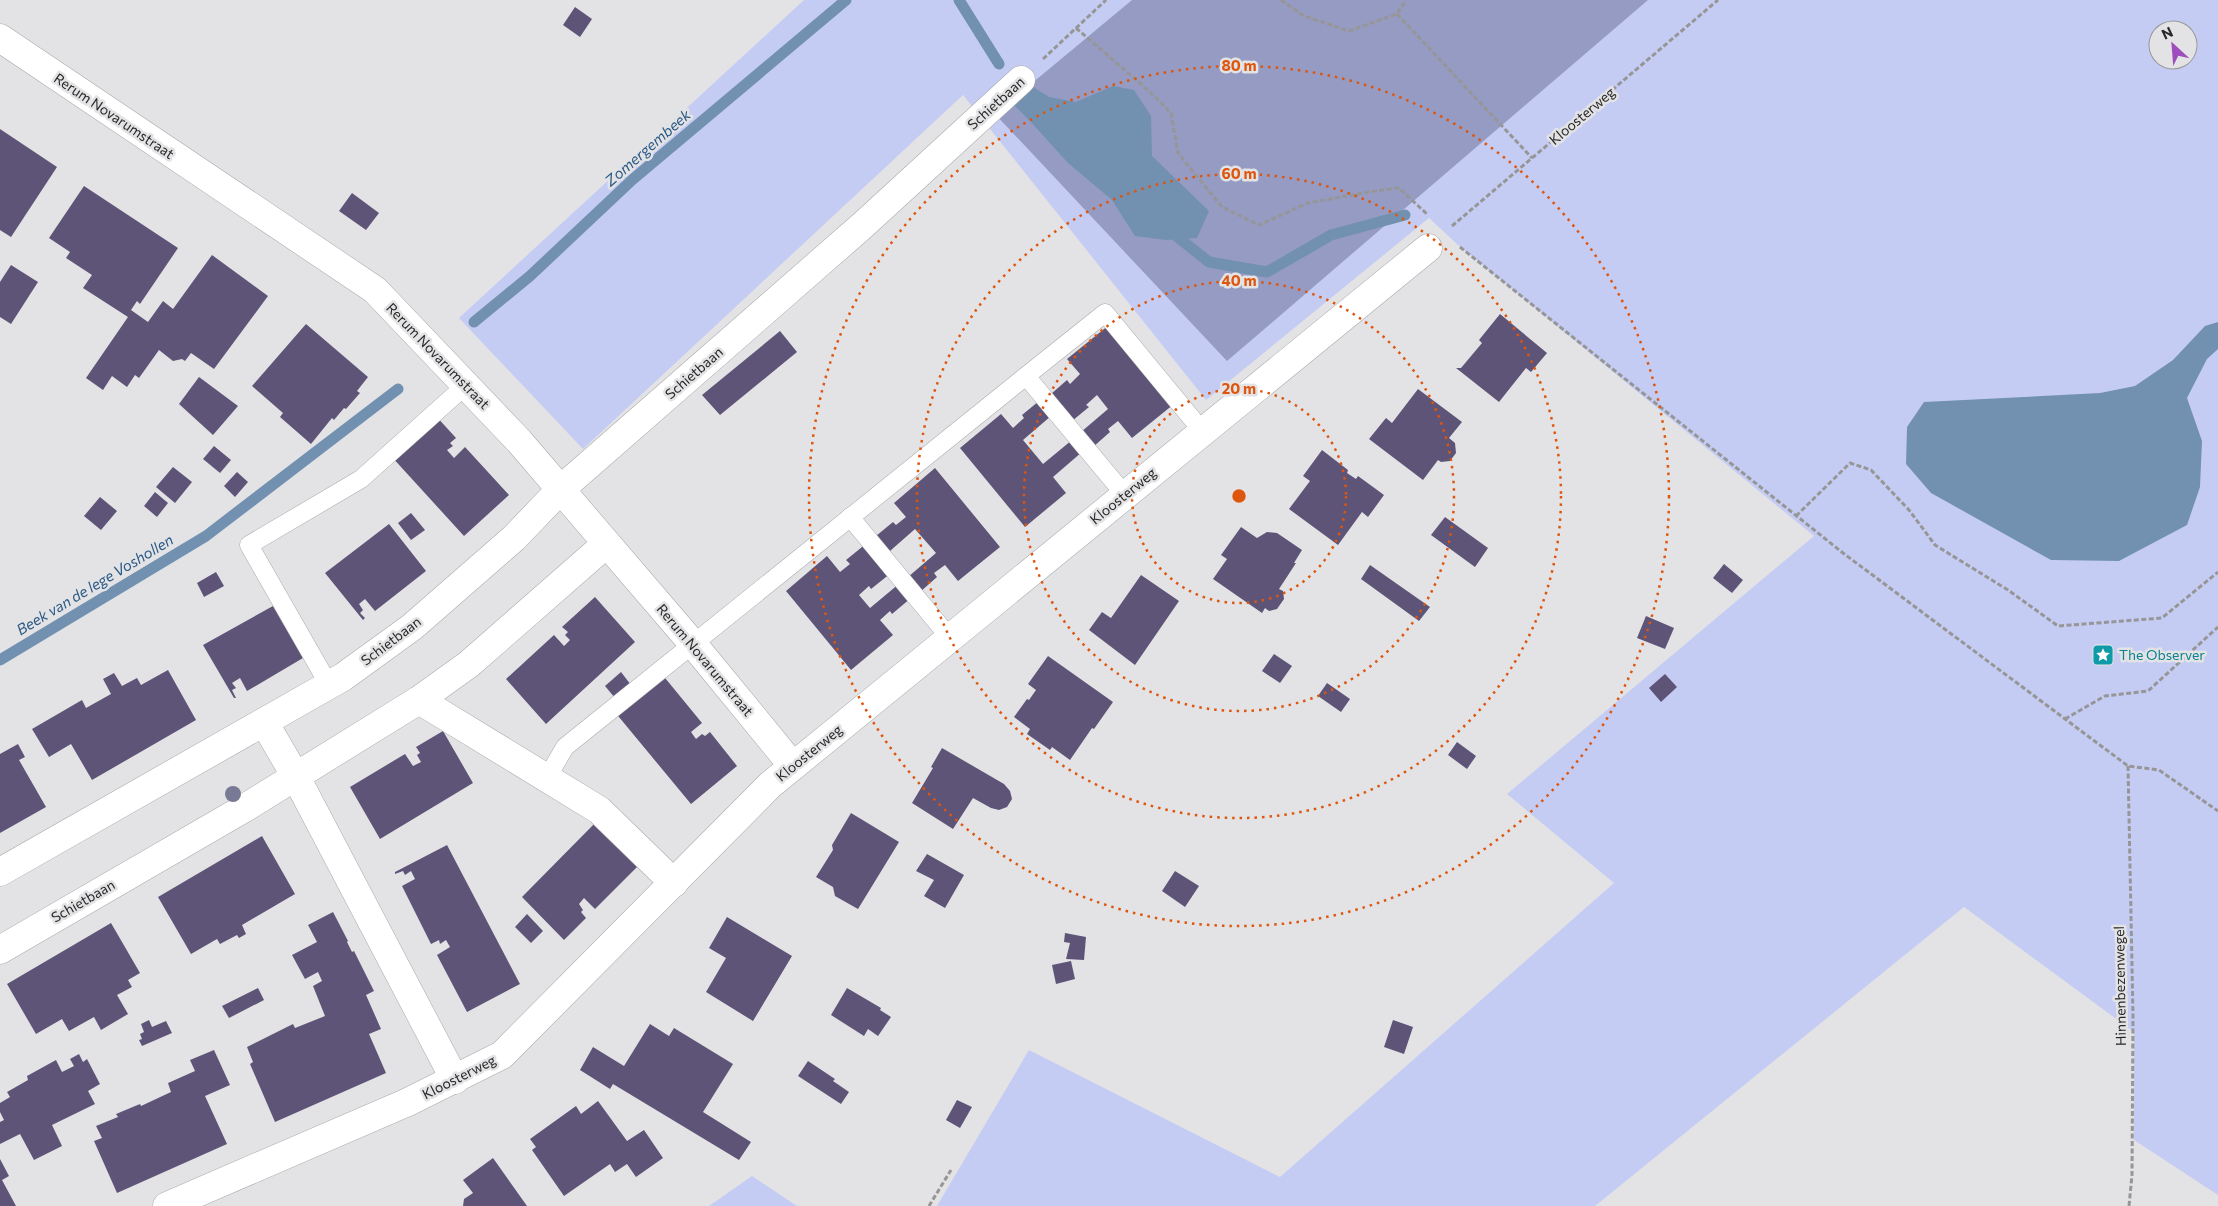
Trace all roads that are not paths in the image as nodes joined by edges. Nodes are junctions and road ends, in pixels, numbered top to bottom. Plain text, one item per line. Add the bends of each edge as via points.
1 (0, 38) edge
2 (1021, 80) road end
3 (1437, 240) road end
4 (1026, 376) junction
5 (466, 385) junction
6 (1203, 432) junction
7 (561, 489) junction
8 (1125, 495) junction
9 (850, 517) junction
10 (606, 544) junction
11 (950, 638) junction
12 (693, 644) junction
13 (330, 685) junction
14 (419, 700) junction
15 (264, 722) junction
16 (793, 766) junction
17 (550, 771) junction
18 (296, 777) junction
19 (0, 872) edge
20 (674, 883) junction
21 (0, 950) edge
22 (456, 1080) junction
23 (167, 1206) edge

1 - 5 street, Rerum Novarumstraat via 375,290
2 - 7 street, Schietbaan via 862,225
3 - 6 street, Kloosterweg
4 - 6 lane via 1105,313
4 - 8 lane
4 - 9 lane
5 - 7 street, Rerum Novarumstraat
5 - 13 lane via 361,479 249,545
6 - 8 street, Kloosterweg
7 - 10 street, Rerum Novarumstraat
7 - 13 street, Schietbaan via 514,538 412,627
8 - 11 street, Kloosterweg
9 - 11 lane
9 - 12 lane
10 - 12 street, Rerum Novarumstraat
10 - 14 street, Schietbaan via 470,664
11 - 16 street, Kloosterweg
12 - 16 street, Rerum Novarumstraat
12 - 17 lane via 565,748
13 - 15 street, Schietbaan
14 - 17 street
14 - 18 street, Schietbaan
15 - 18 street
15 - 19 street, Schietbaan
16 - 20 street, Kloosterweg via 770,785
17 - 20 street via 599,810
18 - 21 street, Schietbaan
18 - 22 street
20 - 22 street, Kloosterweg via 502,1055
22 - 23 street, Kloosterweg

